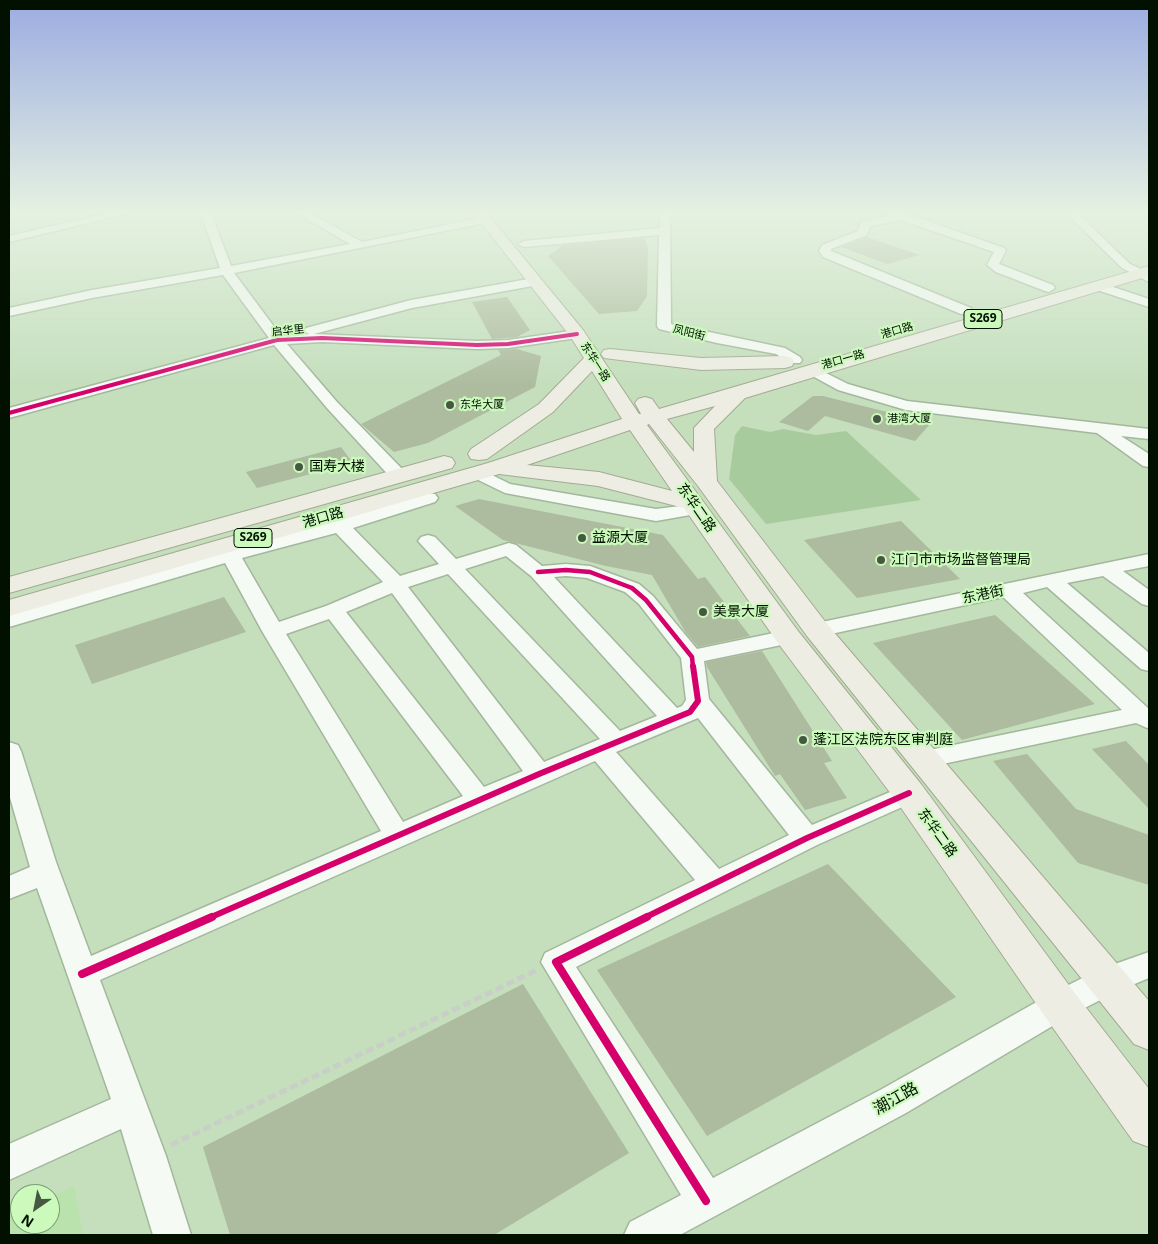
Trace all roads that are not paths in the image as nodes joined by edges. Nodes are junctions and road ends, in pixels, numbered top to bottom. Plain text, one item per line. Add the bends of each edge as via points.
1 (226, 269) edge
2 (242, 269) edge
3 (525, 269) edge
4 (542, 269) edge
5 (664, 269) edge
6 (862, 269) edge
7 (999, 269) edge
8 (227, 272) junction
9 (1141, 272) edge
10 (534, 282) junction
11 (1098, 286) junction
12 (1049, 288) junction
13 (1149, 303) edge
14 (966, 311) junction
15 (9, 312) edge
16 (577, 334) junction
17 (277, 340) junction
18 (850, 344) junction
19 (600, 347) junction
20 (868, 353) junction
21 (790, 361) junction
22 (812, 370) junction
23 (740, 393) junction
24 (636, 402) junction
25 (9, 413) edge
26 (1101, 429) junction
27 (1149, 434) edge
28 (1149, 462) edge
29 (484, 465) junction
30 (452, 481) junction
31 (393, 484) junction
32 (429, 498) joint
33 (698, 498) junction
34 (340, 526) junction
35 (428, 540) dead end
36 (228, 551) junction
37 (1149, 560) edge
38 (452, 566) junction
39 (1107, 569) junction
40 (538, 572) junction
41 (1052, 581) junction
42 (396, 584) junction
43 (9, 585) edge
44 (1008, 590) junction
45 (1149, 600) edge
46 (9, 608) edge
47 (333, 610) junction
48 (9, 621) edge
49 (272, 631) junction
50 (802, 634) junction
51 (692, 657) junction
52 (1149, 664) edge
53 (698, 701) junction
54 (1145, 718) edge
55 (674, 720) junction
56 (608, 746) junction
57 (9, 751) edge
58 (924, 759) junction
59 (539, 774) junction
60 (908, 793) junction
61 (480, 800) junction
62 (398, 836) junction
63 (807, 838) junction
64 (46, 872) junction
65 (714, 884) junction
66 (9, 888) edge
67 (1149, 965) edge
68 (82, 974) junction
69 (1109, 980) junction
70 (1060, 1005) junction
71 (1149, 1031) edge
72 (130, 1108) junction
73 (1149, 1125) edge
74 (9, 1162) edge
75 (706, 1201) junction
76 (172, 1235) edge
77 (643, 1235) edge

1 - 8 street
2 - 8 street
3 - 10 main road, 东华一路
4 - 19 main road, 东华一路
5 - 21 street, 凤阳街 via 664,326 780,351
6 - 14 street
7 - 12 street
8 - 15 street via 92,294
8 - 17 street
9 - 11 main road, 港口一路 / S269
9 - 12 main road, 港口路 / S269
10 - 16 main road, 东华一路
10 - 17 street via 411,304
11 - 13 street
11 - 20 main road, 港口一路 / S269
12 - 14 main road, 港口路 / S269
14 - 18 main road, 港口路 / S269
16 - 17 street, 启华里 via 539,341 477,345 322,338
16 - 19 main road, 东华一路
17 - 25 street, 启华里
17 - 31 street
18 - 20 main road
18 - 21 main road, 港口路 / S269
19 - 21 main road via 701,364
19 - 24 main road, 东华一路
19 - 24 main road, 东华一路
19 - 29 main road via 546,408
20 - 22 main road, 港口一路 / S269
21 - 24 main road, 港口路 / S269
22 - 23 main road, 港口一路 / S269
22 - 26 street via 844,387 906,405
23 - 24 main road, 港口一路 / S269
23 - 33 main road via 704,428
24 - 29 main road, 港口路 / S269
24 - 33 main road, 东华二路
26 - 27 street
26 - 28 street
29 - 30 main road, 港口路 / S269
29 - 31 main road, 港口路 / S269
29 - 33 main road via 599,478
30 - 31 main road, 港口路 / S269
30 - 32 main road
31 - 36 main road, 港口路 / S269
31 - 43 main road, 港口路 / S269
32 - 34 street
33 - 50 main road, 东华二路
34 - 36 street
34 - 42 street
35 - 38 street
36 - 46 main road, 港口路 / S269
36 - 48 street
36 - 49 street
37 - 39 street, 东港街
38 - 40 street via 509,549
38 - 42 street
38 - 56 street
39 - 41 street, 东港街
39 - 45 street
40 - 51 street via 590,572 632,588 646,600
40 - 55 street
41 - 44 street, 东港街
41 - 52 street
42 - 47 street
42 - 59 street
44 - 50 street, 东港街
44 - 54 street
47 - 49 street
47 - 61 street
49 - 62 street
50 - 51 street, 东港街
50 - 58 main road, 东华二路
50 - 60 main road, 东华二路
51 - 53 street
53 - 55 street via 690,712
53 - 63 street
54 - 58 street
55 - 56 street
56 - 59 street
56 - 65 street
57 - 64 street
58 - 69 main road, 东华二路
59 - 61 street
60 - 63 street
60 - 70 main road, 东华二路
61 - 62 street
62 - 68 street
63 - 65 street
64 - 66 street
64 - 68 street
65 - 75 street via 556,962
67 - 69 street, 潮江路
68 - 72 street
69 - 70 street, 潮江路
69 - 71 main road, 东华二路
70 - 73 main road, 东华二路
70 - 75 street, 潮江路 via 894,1101
72 - 74 street
72 - 76 street
75 - 77 street, 潮江路

